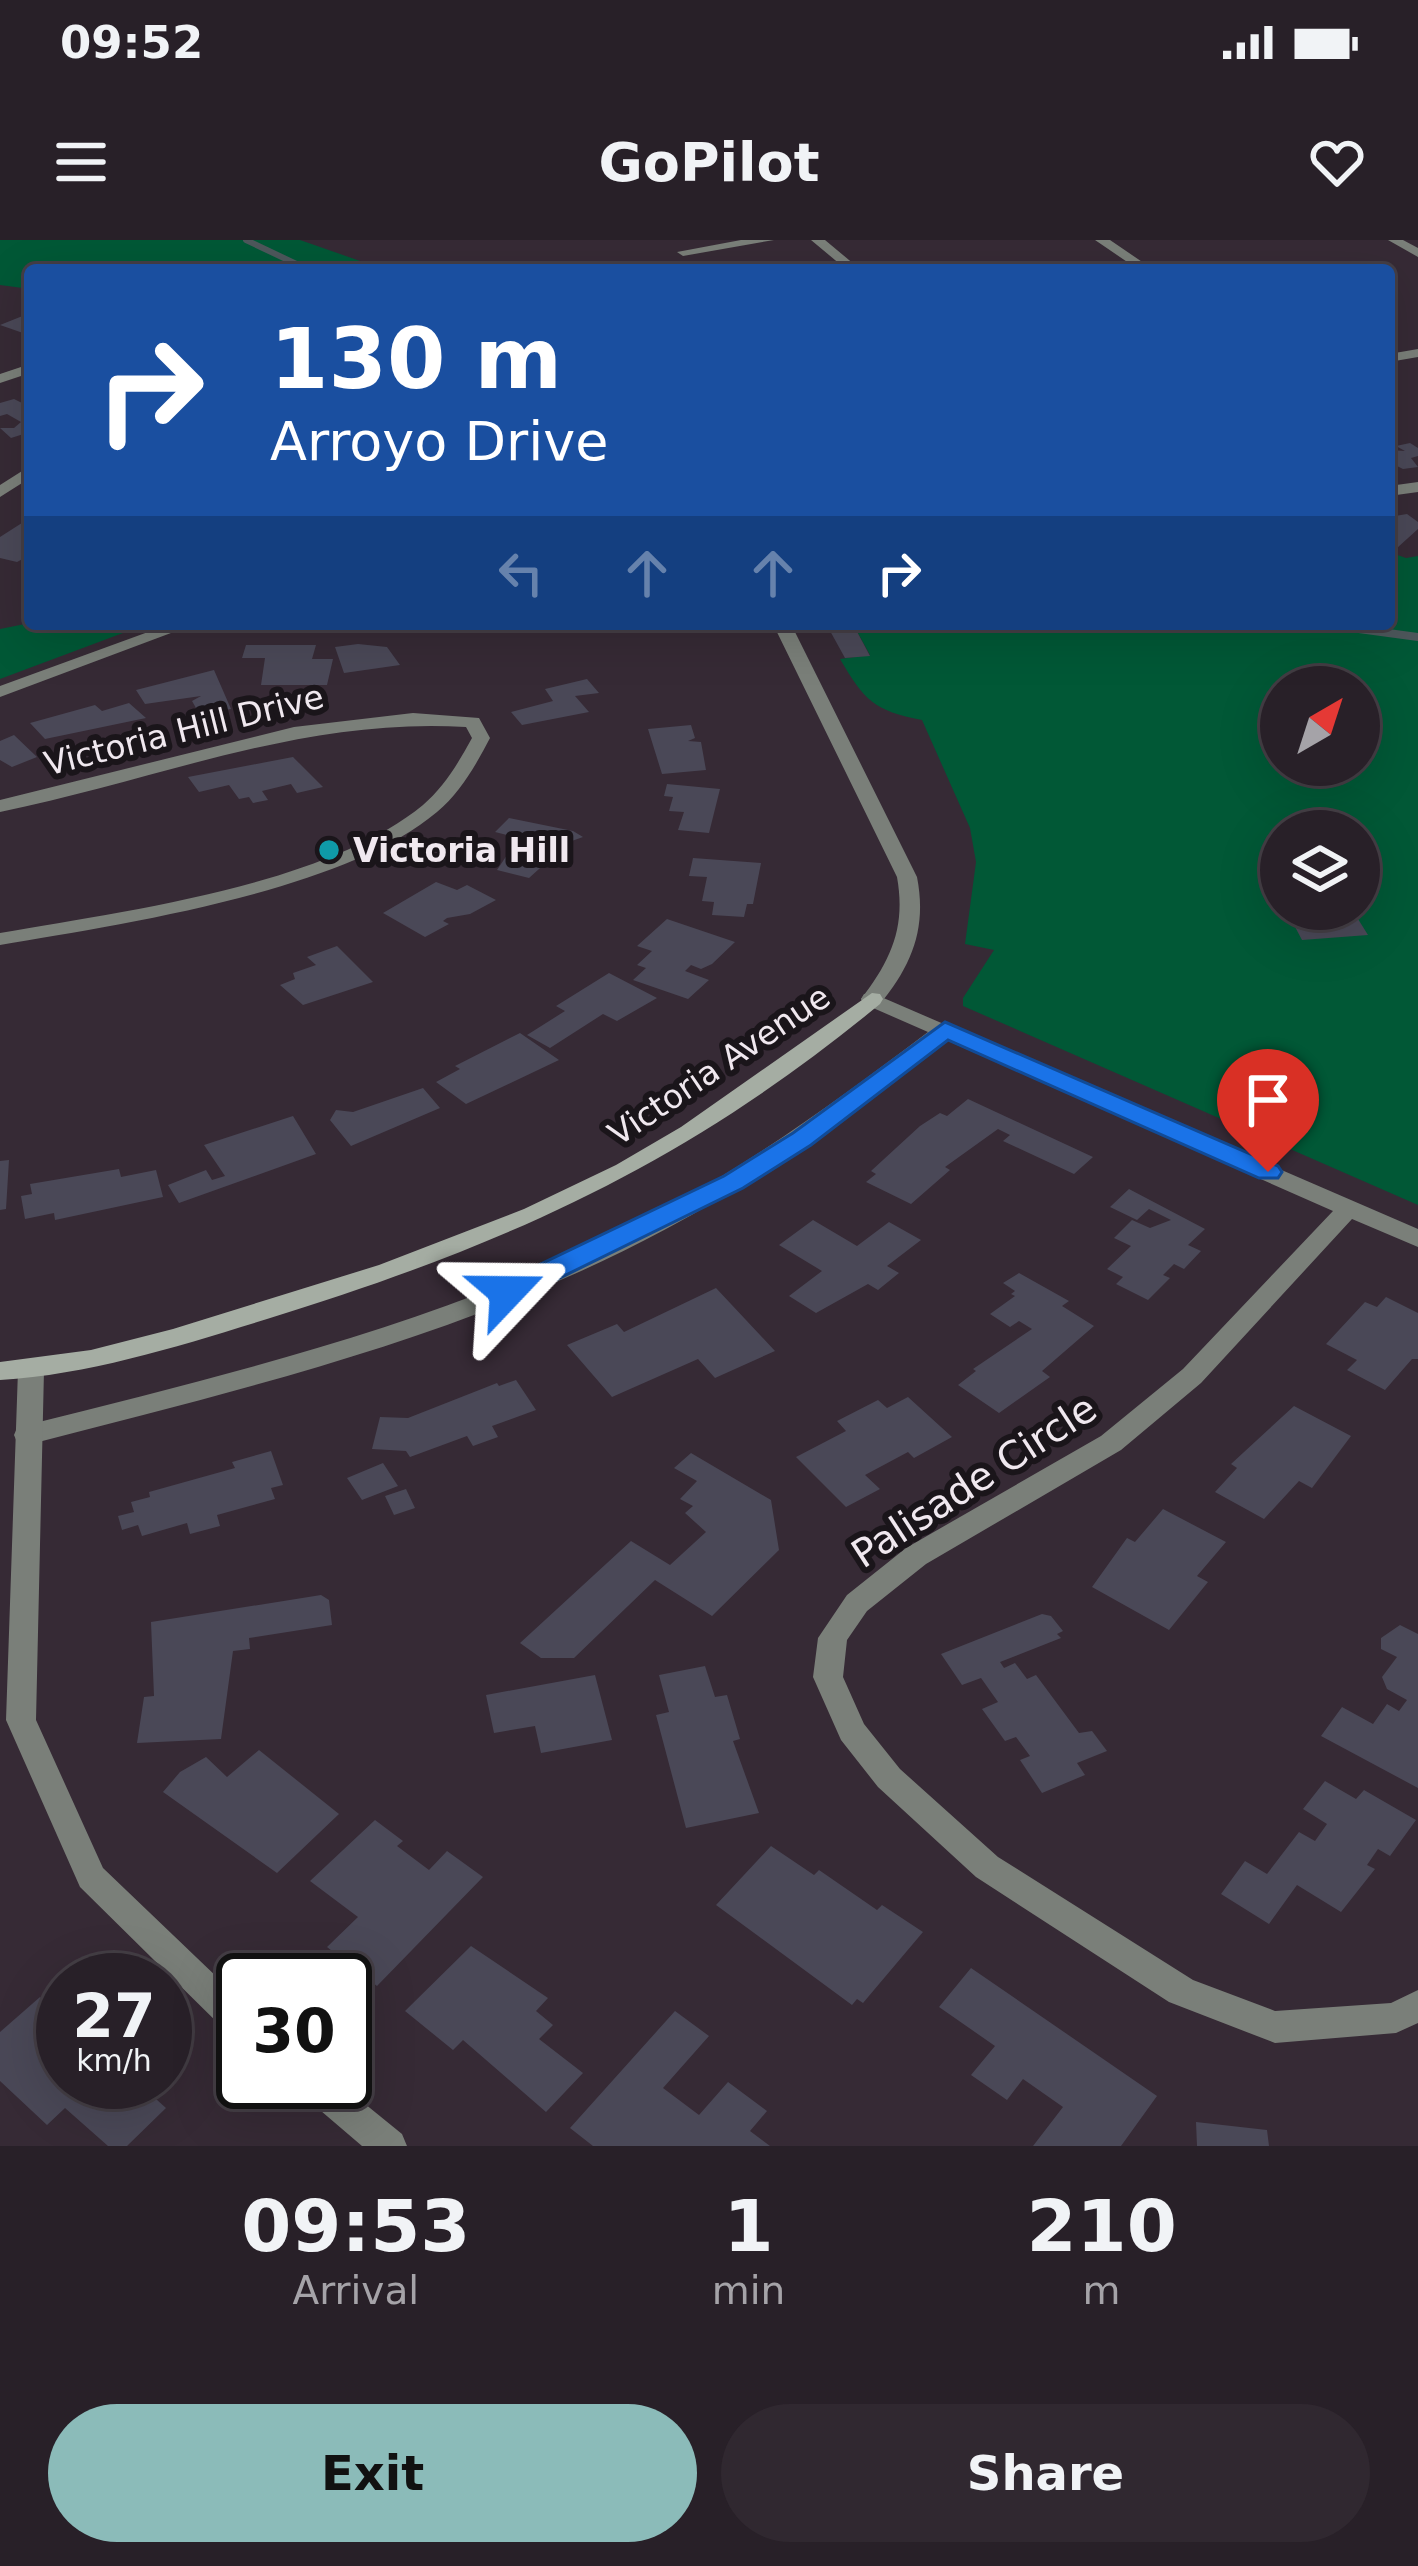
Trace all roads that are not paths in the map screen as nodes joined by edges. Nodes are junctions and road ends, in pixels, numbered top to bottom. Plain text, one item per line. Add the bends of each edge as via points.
1 (769, 240) edge
2 (817, 240) edge
3 (1101, 240) edge
4 (1394, 240) edge
5 (683, 253) dead end
6 (1418, 253) edge
7 (847, 264) edge
8 (1139, 264) edge
9 (170, 630) edge
10 (785, 630) edge
11 (0, 692) edge
12 (0, 806) edge
13 (0, 939) edge
14 (872, 999) junction
15 (945, 1030) junction
16 (1349, 1208) junction
17 (1418, 1239) edge
18 (15, 1371) edge
19 (27, 1435) junction
20 (216, 1999) edge
21 (1418, 2005) edge
22 (343, 2109) edge
23 (388, 2146) edge

1 - 5 street
2 - 7 street
3 - 8 street
4 - 6 street
9 - 11 street
10 - 14 street, Victoria Avenue via 907,877 907,946
12 - 13 street, Victoria Hill Drive via 366,721 422,715 473,722 481,738 428,811 383,841 139,914
14 - 15 street
14 - 18 main road, Victoria Avenue via 688,1133 546,1207 339,1288 182,1336
15 - 16 street
15 - 19 street via 733,1182 544,1277 393,1336
16 - 17 street
16 - 21 street, Palisade Circle via 1192,1376 1111,1443 916,1556 857,1603 833,1638 828,1677 852,1731 889,1778 987,1867 1181,1991 1275,2027 1396,2018
18 - 19 street
19 - 20 street via 21,1720 91,1877
22 - 23 street

